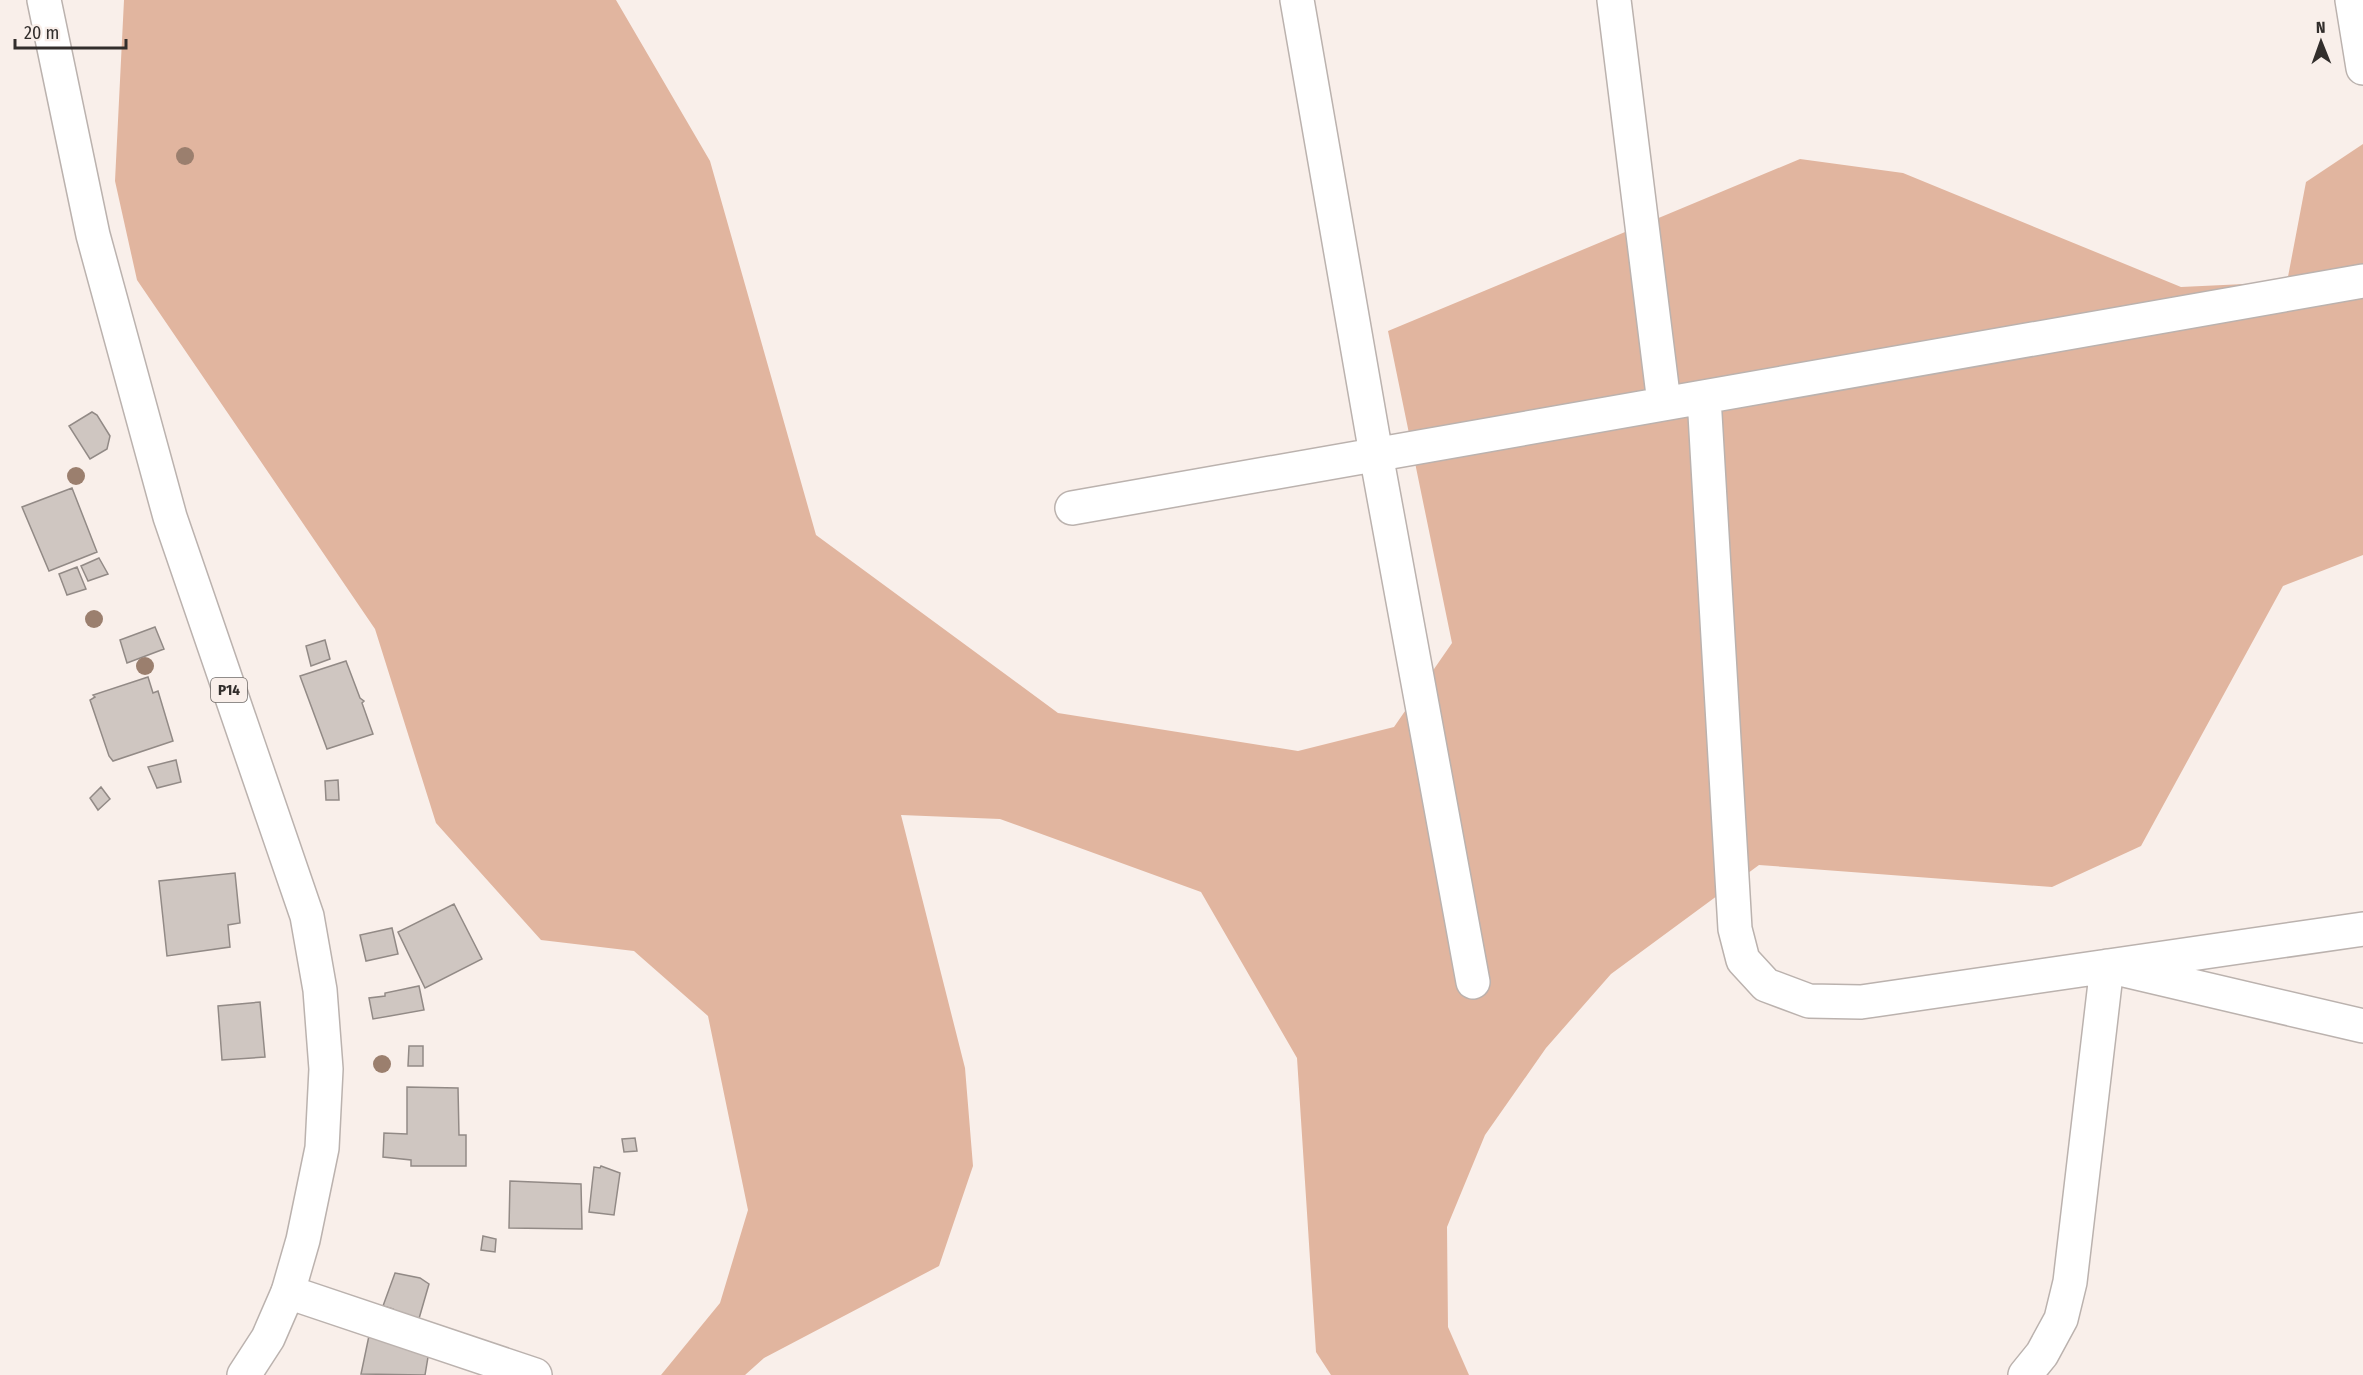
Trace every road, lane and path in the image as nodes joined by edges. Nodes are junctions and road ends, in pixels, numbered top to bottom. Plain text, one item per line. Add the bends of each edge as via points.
1 (44, 0) edge
2 (1298, 0) edge
3 (1614, 0) edge
4 (2352, 0) edge
5 (2363, 68) edge
6 (2363, 281) edge
7 (1704, 397) junction
8 (1664, 404) junction
9 (1376, 454) junction
10 (1071, 508) dead end
11 (2363, 929) edge
12 (2108, 966) junction
13 (1473, 982) dead end
14 (2363, 1026) edge
15 (288, 1292) junction
16 (244, 1375) edge
17 (535, 1375) edge
18 (2025, 1375) edge

1 - 15 street, P14 via 93,235 170,517 307,916 320,990 326,1069 322,1148
2 - 9 street
3 - 8 street
4 - 5 street
6 - 7 street
7 - 8 street
7 - 12 street via 1735,928 1743,960 1766,985 1809,1001 1862,1002
8 - 9 street
9 - 10 street
9 - 13 street
11 - 12 street
12 - 14 street
12 - 18 street via 2070,1282 2061,1319
15 - 16 street, P14
15 - 17 street

